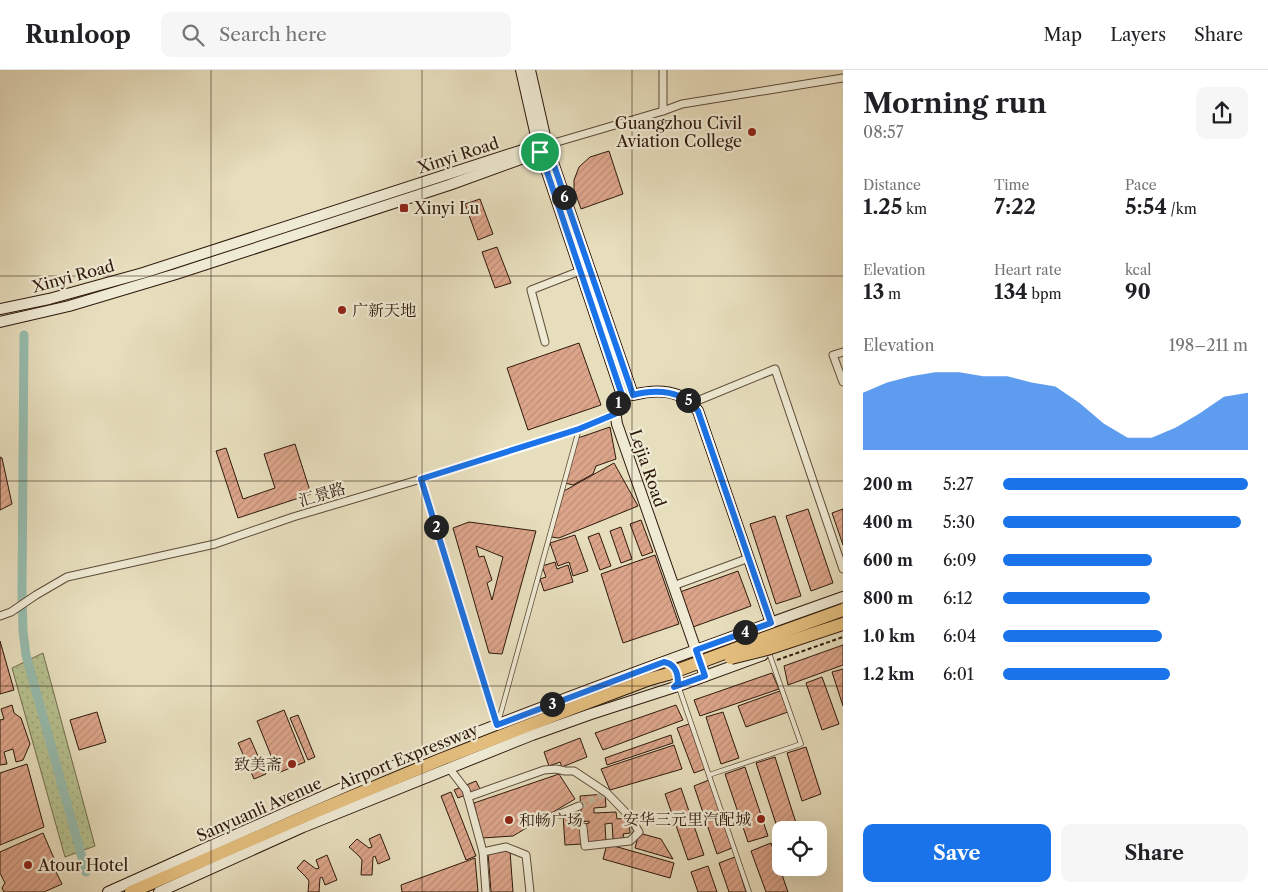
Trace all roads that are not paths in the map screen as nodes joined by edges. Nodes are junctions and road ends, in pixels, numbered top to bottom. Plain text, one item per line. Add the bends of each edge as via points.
1 (521, 70) edge
2 (530, 70) edge
3 (664, 70) edge
4 (843, 78) edge
5 (663, 111) junction
6 (541, 147) junction
7 (580, 271) junction
8 (0, 309) edge
9 (0, 322) edge
10 (545, 342) dead end
11 (843, 352) edge
12 (843, 382) edge
13 (628, 397) junction
14 (692, 403) junction
15 (615, 414) junction
16 (579, 429) junction
17 (421, 479) junction
18 (748, 558) junction
19 (843, 569) edge
20 (673, 586) junction
21 (843, 597) edge
22 (843, 610) edge
23 (0, 616) edge
24 (771, 623) junction
25 (843, 624) edge
26 (696, 650) junction
27 (771, 657) junction
28 (666, 668) junction
29 (705, 676) junction
30 (676, 686) junction
31 (497, 725) junction
32 (449, 768) junction
33 (710, 775) junction
34 (468, 797) junction
35 (579, 806) tunnel mouth
36 (560, 814) dead end
37 (583, 827) dead end
38 (483, 852) junction
39 (108, 892) edge
40 (132, 892) edge
41 (159, 892) edge
42 (486, 892) edge
43 (530, 892) edge
44 (749, 892) edge

1 - 6 street
2 - 6 street
3 - 5 street
4 - 5 street via 682,104
5 - 6 street
6 - 7 street
6 - 8 street, Xinyi Road via 143,273
6 - 9 street, Xinyi Road via 449,185 176,274 69,306
6 - 13 street
7 - 10 street via 531,290
7 - 13 street
11 - 12 street via 833,355
13 - 14 street via 644,392 667,392
13 - 15 street, Lejia Road via 618,403
14 - 18 street via 702,421
14 - 19 street via 775,369
15 - 16 street, 汇景路
15 - 20 street, Lejia Road
16 - 17 street, 汇景路
16 - 31 lane
17 - 23 street, 汇景路 via 216,544 67,577 12,612
17 - 31 street
18 - 20 street
18 - 24 street
20 - 26 street, Lejia Road
21 - 24 street, Sanyuanli Avenue
22 - 28 highway, Airport Expressway, bridge
24 - 26 street, Sanyuanli Avenue
25 - 27 street
25 - 28 highway, bridge via 767,649
26 - 28 street, Sanyuanli Avenue
26 - 29 street, Lejia Road
27 - 29 street
27 - 33 lane via 801,744
28 - 30 street via 673,665 676,668
28 - 31 street, Sanyuanli Avenue
28 - 40 highway, Airport Expressway via 650,679 442,759
29 - 30 street
30 - 32 street via 560,725
30 - 33 lane
31 - 39 street, Sanyuanli Avenue via 311,802
32 - 34 street
32 - 41 street via 303,827
33 - 44 lane
34 - 37 street via 544,770 574,771 607,794 639,832 630,841 585,846
34 - 38 street
35 - 36 street
38 - 42 street
38 - 43 street via 506,847 526,855

